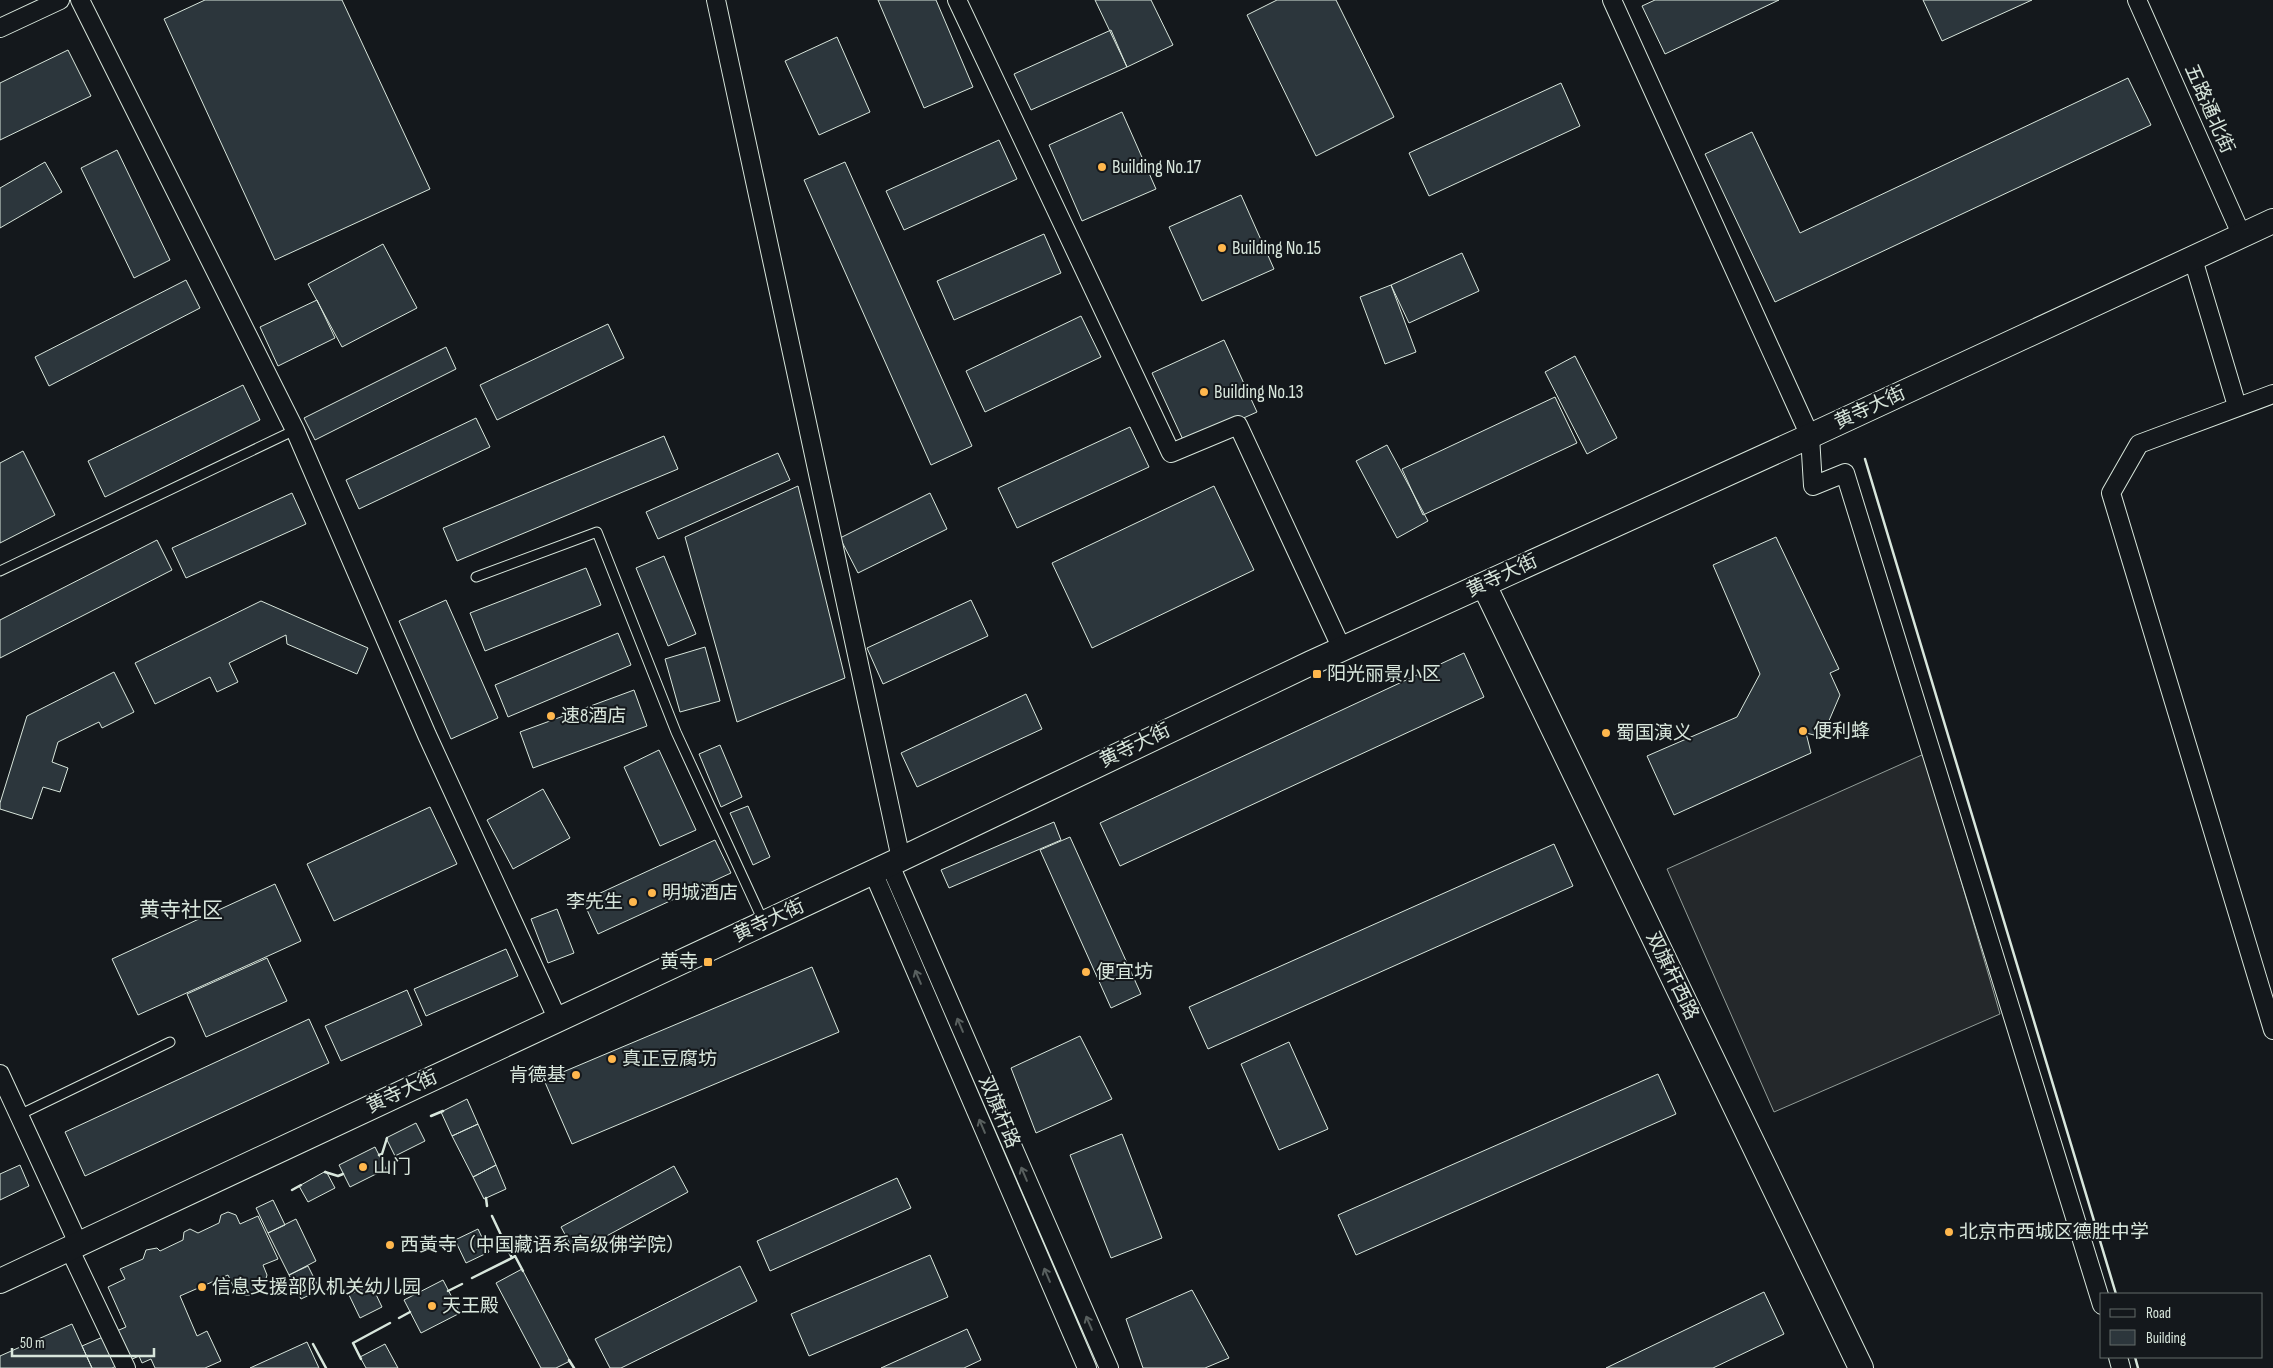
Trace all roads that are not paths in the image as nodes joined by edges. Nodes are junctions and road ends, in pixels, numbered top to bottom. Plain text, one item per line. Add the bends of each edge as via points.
1 (60, 0) edge
2 (80, 0) edge
3 (716, 0) edge
4 (957, 0) edge
5 (1612, 0) edge
6 (2137, 0) edge
7 (0, 28) edge
8 (2273, 221) edge
9 (2242, 236) junction
10 (2193, 259) junction
11 (2273, 394) edge
12 (2237, 406) junction
13 (295, 430) junction
14 (1810, 436) junction
15 (0, 571) edge
16 (476, 577) dead end
17 (1484, 585) junction
18 (1342, 649) junction
19 (888, 866) junction
20 (764, 923) junction
21 (558, 1020) junction
22 (2273, 1030) edge
23 (170, 1042) dead end
24 (0, 1074) edge
25 (19, 1116) junction
26 (74, 1246) junction
27 (0, 1280) edge
28 (2100, 1299) edge
29 (126, 1368) edge
30 (1087, 1368) edge
31 (1108, 1368) edge
32 (1860, 1368) edge

1 - 7 street
2 - 13 street
3 - 19 street
4 - 18 street via 1171,454 1238,425
5 - 14 street
6 - 9 street, 五路通北街
8 - 9 street, 黄寺大街
9 - 10 street, 黄寺大街
10 - 12 street
10 - 14 street, 黄寺大街
11 - 12 street
12 - 22 street via 2139,444 2111,493
13 - 15 lane
13 - 21 street via 427,735
14 - 17 street, 黄寺大街
14 - 28 street via 1814,486 1845,473
16 - 20 lane via 597,532 676,732
17 - 18 street, 黄寺大街
17 - 32 street, 双旗杆西路
18 - 19 street, 黄寺大街
19 - 20 street, 黄寺大街
30 -> 19 street, 双旗杆路
31 -> 19 street
20 - 21 street, 黄寺大街
21 - 26 street, 黄寺大街
23 - 25 lane
24 - 25 street
25 - 26 street
26 - 27 street, 黄寺大街
26 - 29 street

